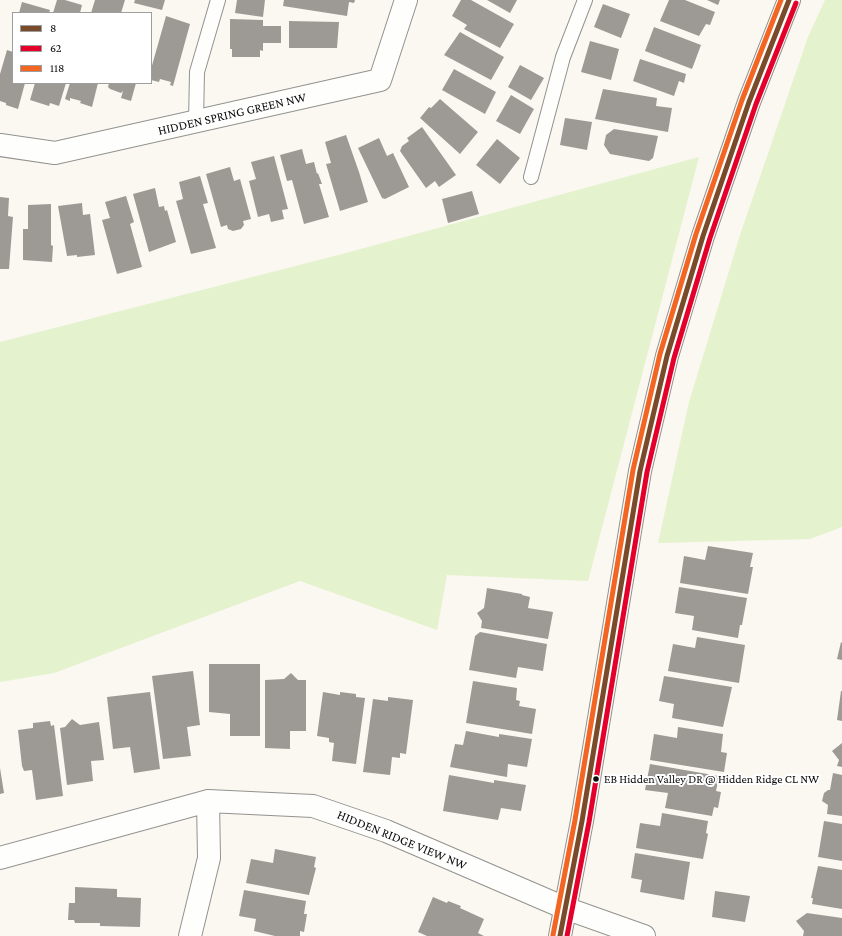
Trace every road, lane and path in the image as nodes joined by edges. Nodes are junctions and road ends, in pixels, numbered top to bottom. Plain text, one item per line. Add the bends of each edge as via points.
1 (218, 0) edge
2 (406, 0) edge
3 (585, 0) edge
4 (789, 0) edge
5 (196, 123) junction
6 (0, 144) edge
7 (532, 177) dead end
8 (208, 801) junction
9 (0, 858) edge
10 (565, 908) junction
11 (190, 936) edge
12 (560, 936) edge
13 (644, 936) edge

1 - 5 lane via 197,72
2 - 5 street, HIDDEN SPRING GREEN NW via 380,80
3 - 7 lane via 563,57
4 - 10 street via 749,102 708,221 667,356 640,470 582,821
5 - 6 street, HIDDEN SPRING GREEN NW via 55,153
8 - 9 street, HIDDEN RIDGE VIEW NW
8 - 10 street, HIDDEN RIDGE VIEW NW via 313,806 386,831
8 - 11 street via 209,858
10 - 12 street
10 - 13 street, HIDDEN RIDGE VIEW NW

